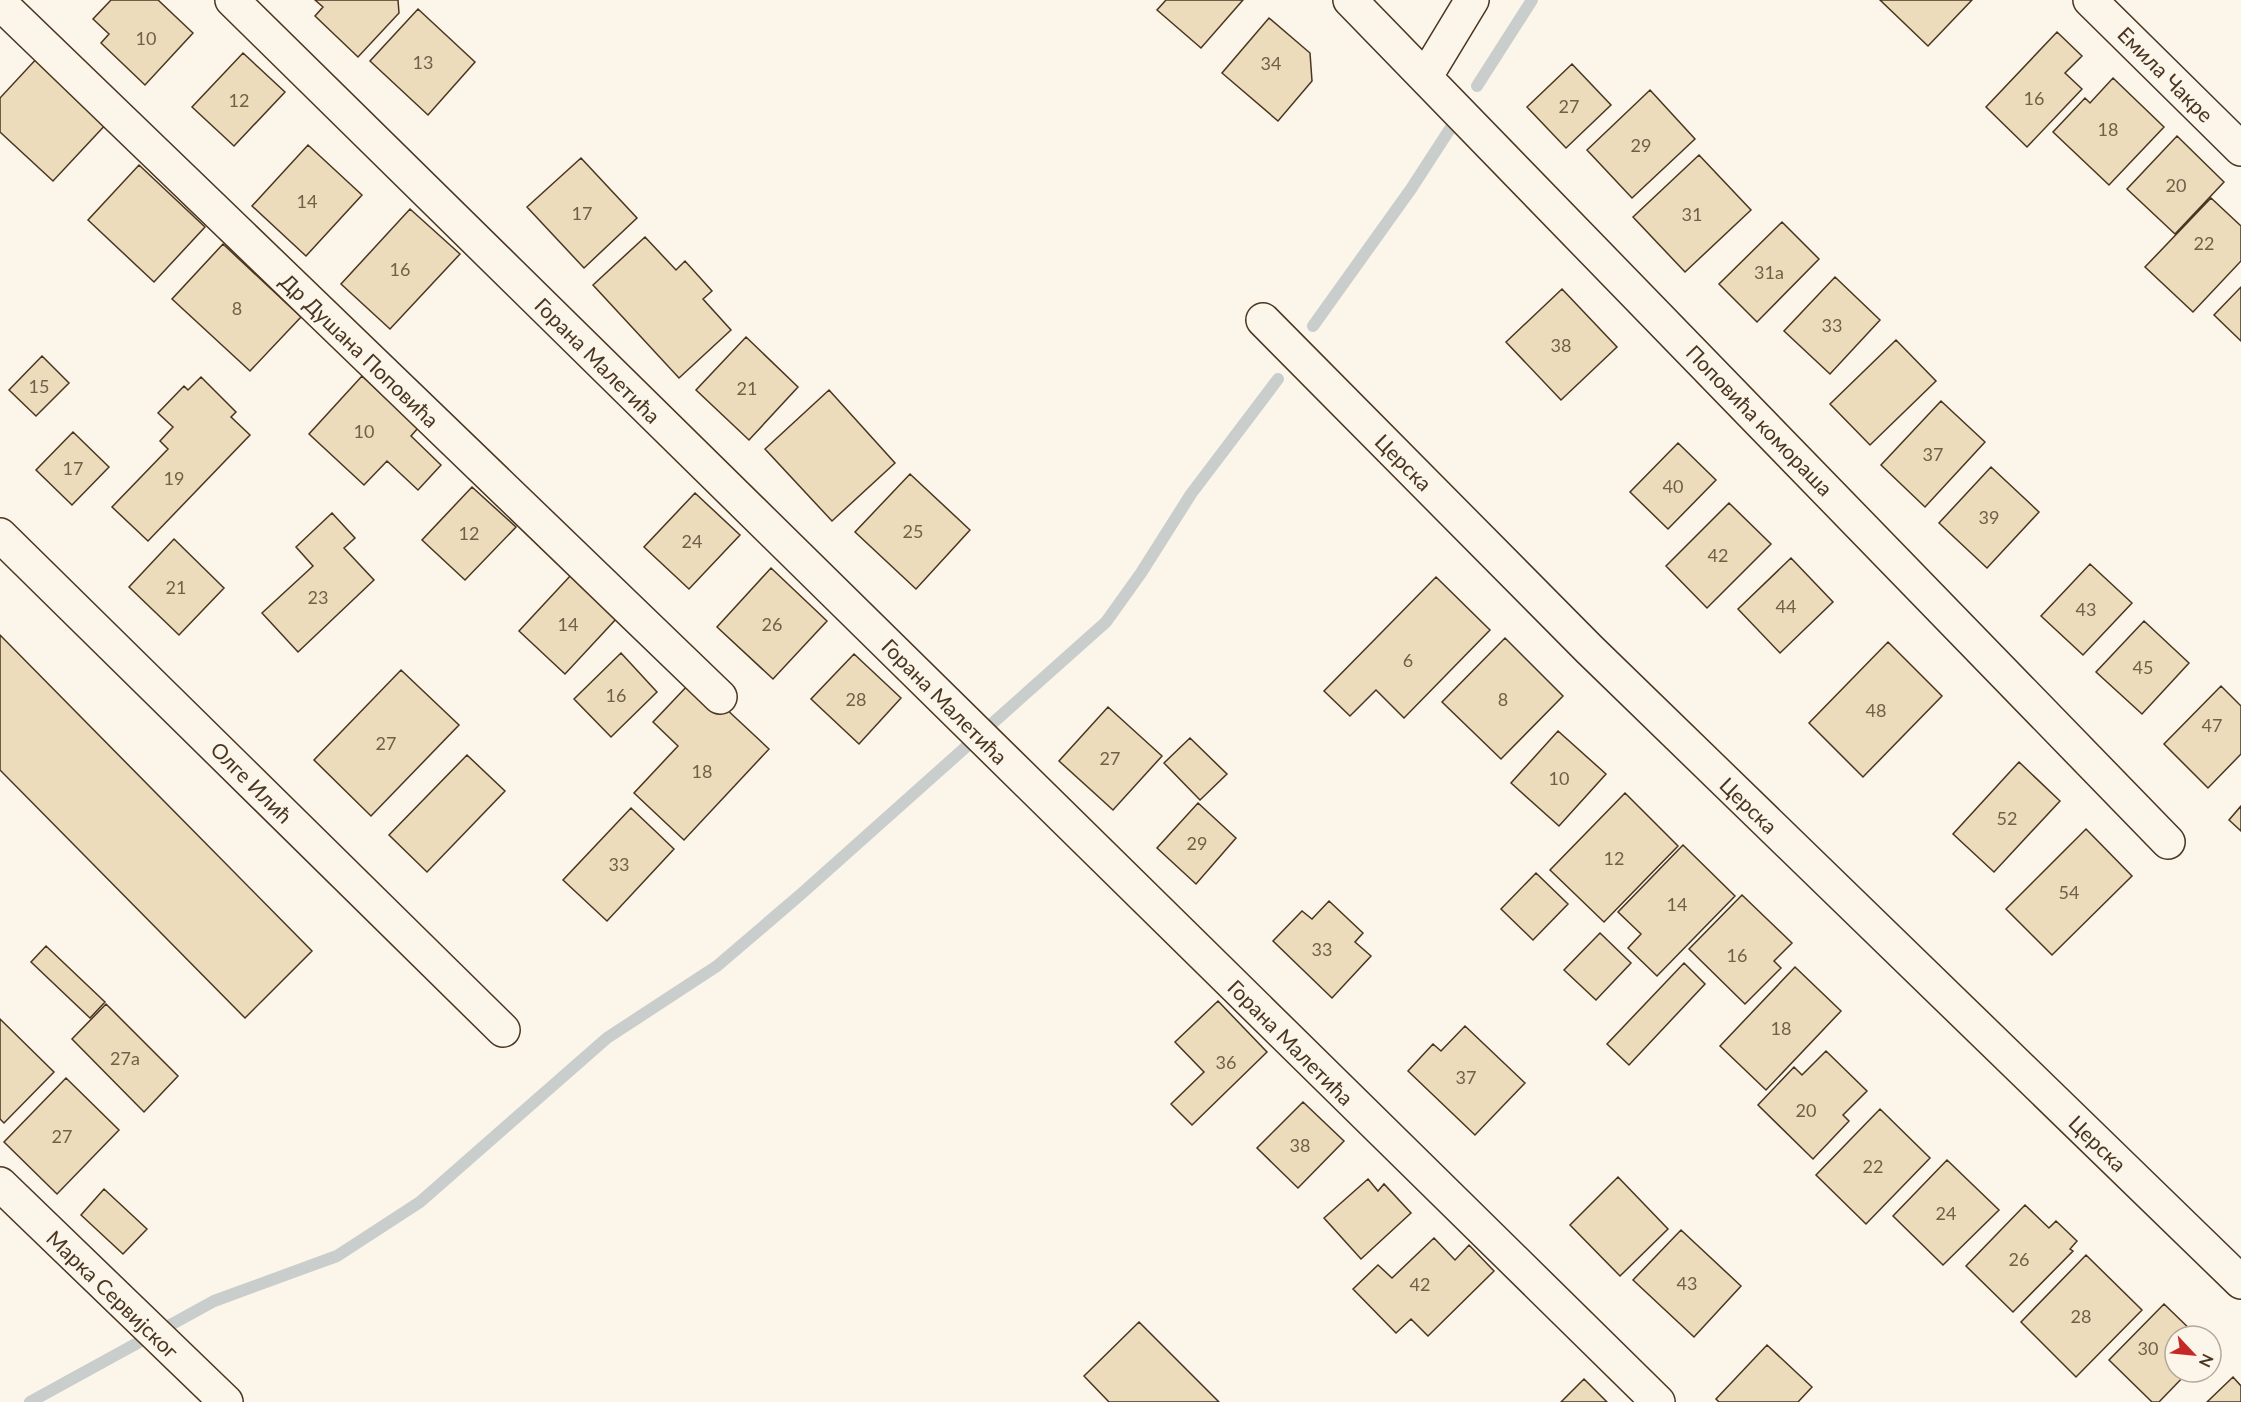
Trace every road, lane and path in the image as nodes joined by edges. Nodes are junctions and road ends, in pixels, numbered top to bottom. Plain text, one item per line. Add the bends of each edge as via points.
1 (232, 0) edge
2 (1350, 0) edge
3 (1472, 0) edge
4 (2090, 0) edge
5 (0, 3) edge
6 (1426, 76) junction
7 (2241, 149) edge
8 (1263, 321) dead end
9 (0, 534) edge
10 (720, 697) dead end
11 (2168, 842) dead end
12 (504, 1030) dead end
13 (0, 1184) edge
14 (2236, 1268) edge
15 (226, 1402) edge
16 (1658, 1402) edge

1 - 16 street, Горана Малетића
2 - 6 street, Поповића комораша
3 - 6 street
4 - 7 street, Емила Чакре
5 - 10 street, Др Душана Поповића
6 - 11 street, Поповића комораша
8 - 14 street, Церска via 1589,649
9 - 12 street, Олге Илић
13 - 15 street, Марка Сервијског

